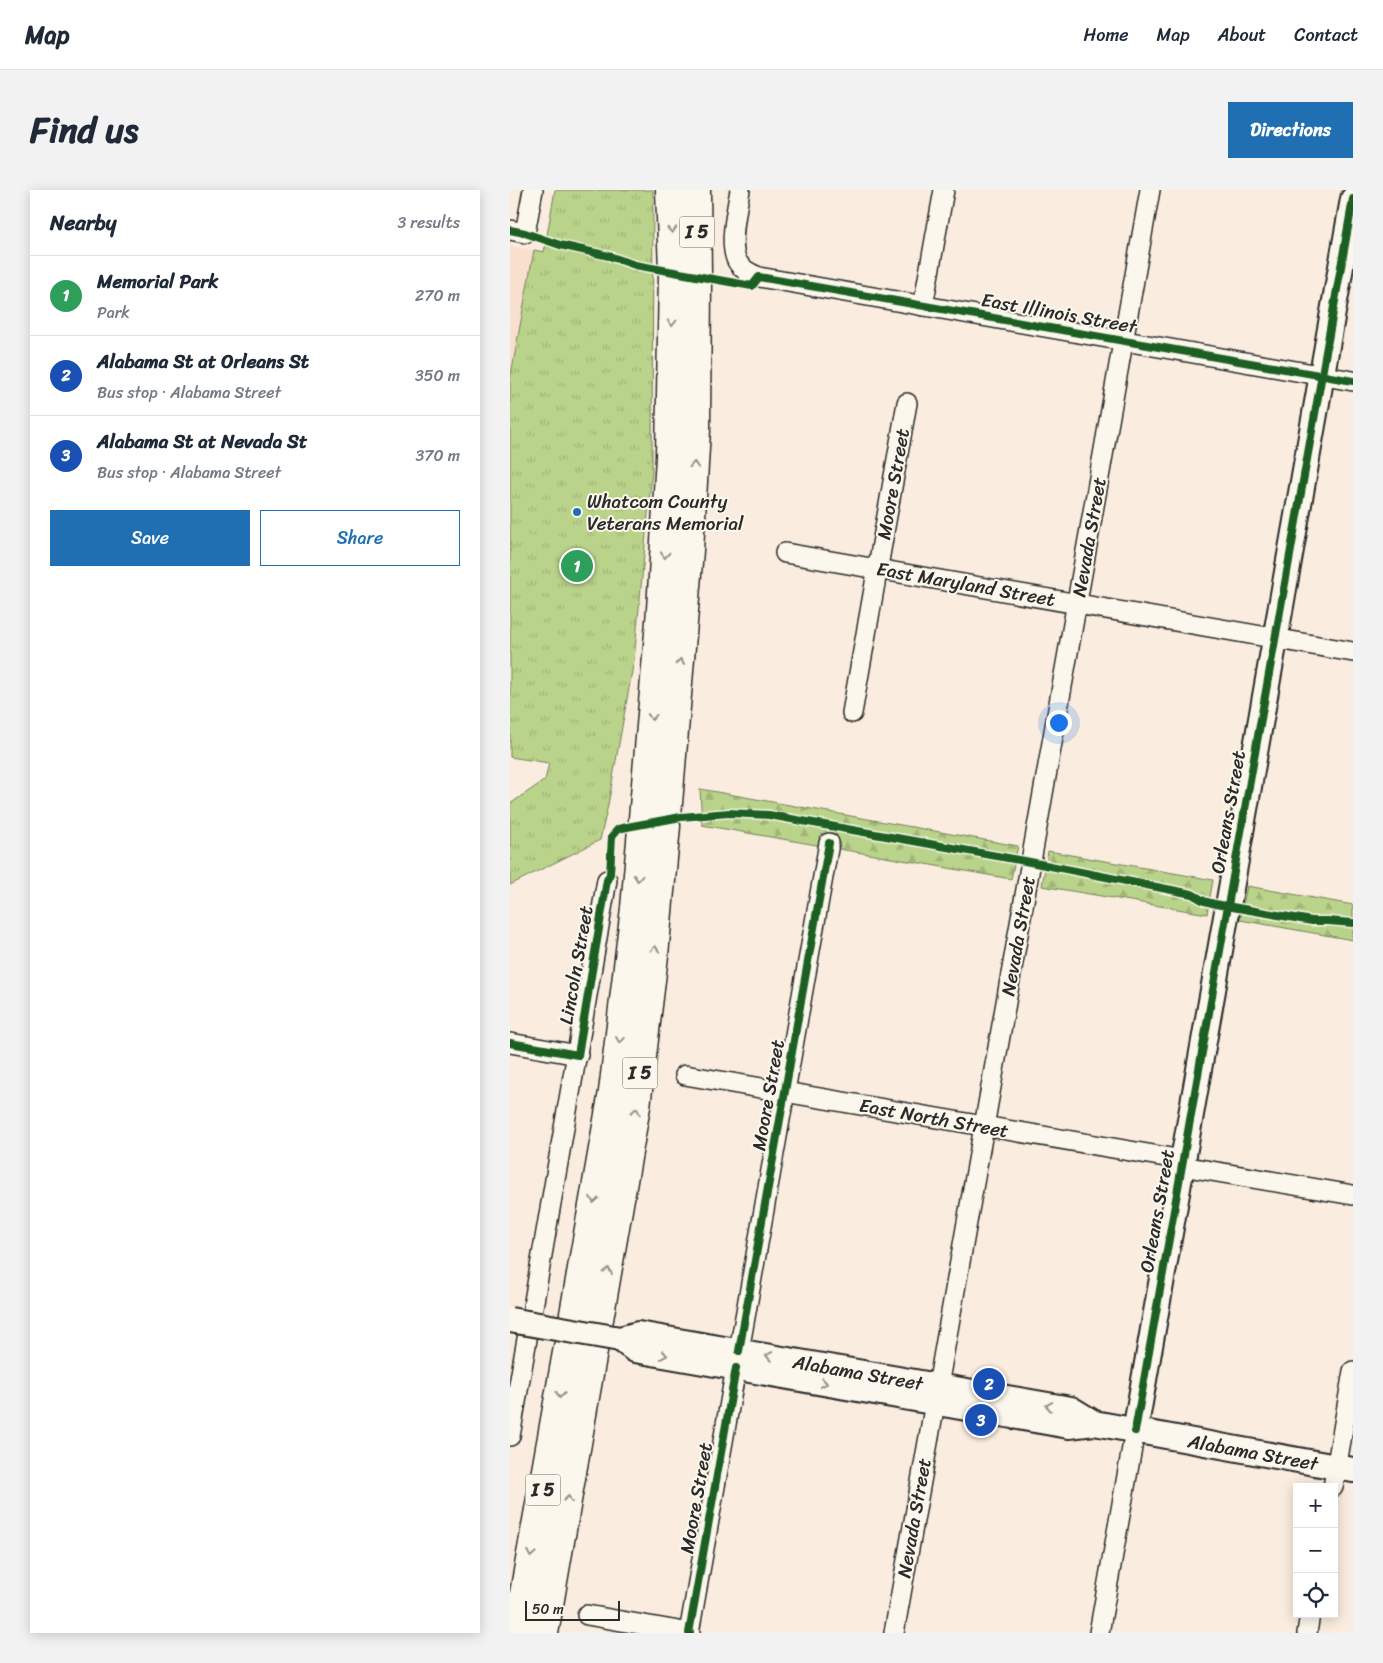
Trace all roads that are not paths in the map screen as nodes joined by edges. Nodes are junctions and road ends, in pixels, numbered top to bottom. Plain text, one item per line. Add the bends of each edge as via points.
1 (533, 190) edge
2 (670, 190) edge
3 (696, 190) edge
4 (740, 190) edge
5 (944, 190) edge
6 (1150, 190) edge
7 (1353, 200) edge
8 (518, 232) edge
9 (685, 274) junction
10 (923, 306) junction
11 (1124, 341) junction
12 (1322, 375) junction
13 (1353, 381) edge
14 (908, 403) dead end
15 (785, 553) dead end
16 (878, 569) junction
17 (1077, 604) junction
18 (1275, 639) junction
19 (1353, 652) edge
20 (852, 713) dead end
21 (829, 844) dead end
22 (607, 880) dead end
23 (510, 1043) edge
24 (578, 1055) junction
25 (685, 1075) dead end
26 (785, 1092) junction
27 (984, 1126) junction
28 (1182, 1163) junction
29 (1353, 1195) edge
30 (533, 1307) dead end
31 (586, 1316) dead end
32 (510, 1320) edge
33 (527, 1340) dead end
34 (737, 1360) junction
35 (1353, 1371) edge
36 (936, 1394) junction
37 (1135, 1431) junction
38 (510, 1436) edge
39 (1341, 1474) edge
40 (587, 1615) dead end
41 (1309, 1618) edge
42 (517, 1633) edge
43 (544, 1633) edge
44 (689, 1633) edge
45 (894, 1633) edge
46 (1099, 1633) edge
47 (1307, 1633) edge

1 - 8 street
2 -> 9 highway, I 5
3 - 9 highway, I 5
4 - 10 street, East Illinois Street via 733,250 738,263 747,272 758,277
5 - 10 street
6 - 11 street, Nevada Street
7 - 12 main road, Orleans Street
9 - 31 highway, I 5 via 696,430 690,540 654,822 654,955 636,1106
10 - 11 street, East Illinois Street
11 - 12 street, East Illinois Street
11 - 17 street, Nevada Street
12 - 13 street, East Illinois Street
12 - 18 main road, Orleans Street
14 - 16 street, Moore Street
15 - 16 street, East Maryland Street
16 - 17 street, East Maryland Street
16 - 20 street, Moore Street
17 - 18 street, East Maryland Street
17 - 27 street, Nevada Street
18 - 19 street, East Maryland Street
18 - 28 main road, Orleans Street
21 - 26 street, Moore Street
22 - 24 street, Lincoln Street
23 - 24 street
24 - 30 street, Lincoln Street
25 - 26 street, East North Street
26 - 27 street, East North Street
26 - 34 street, Moore Street
27 - 28 street, East North Street
27 - 36 street, Nevada Street
28 - 29 street, East North Street
28 - 37 main road, Orleans Street
32 - 34 main road, Alabama Street, bridge via 620,1339 638,1334
33 - 38 street
34 - 36 main road, Alabama Street
34 - 44 street, Moore Street
35 - 39 street
36 - 37 main road, Alabama Street via 1071,1409 1094,1424
36 - 45 street, Nevada Street
37 - 39 main road, Alabama Street
37 - 46 street, Orleans Street
40 - 44 street
41 - 47 street
43 -> 42 highway, I 5 via 581,1349

